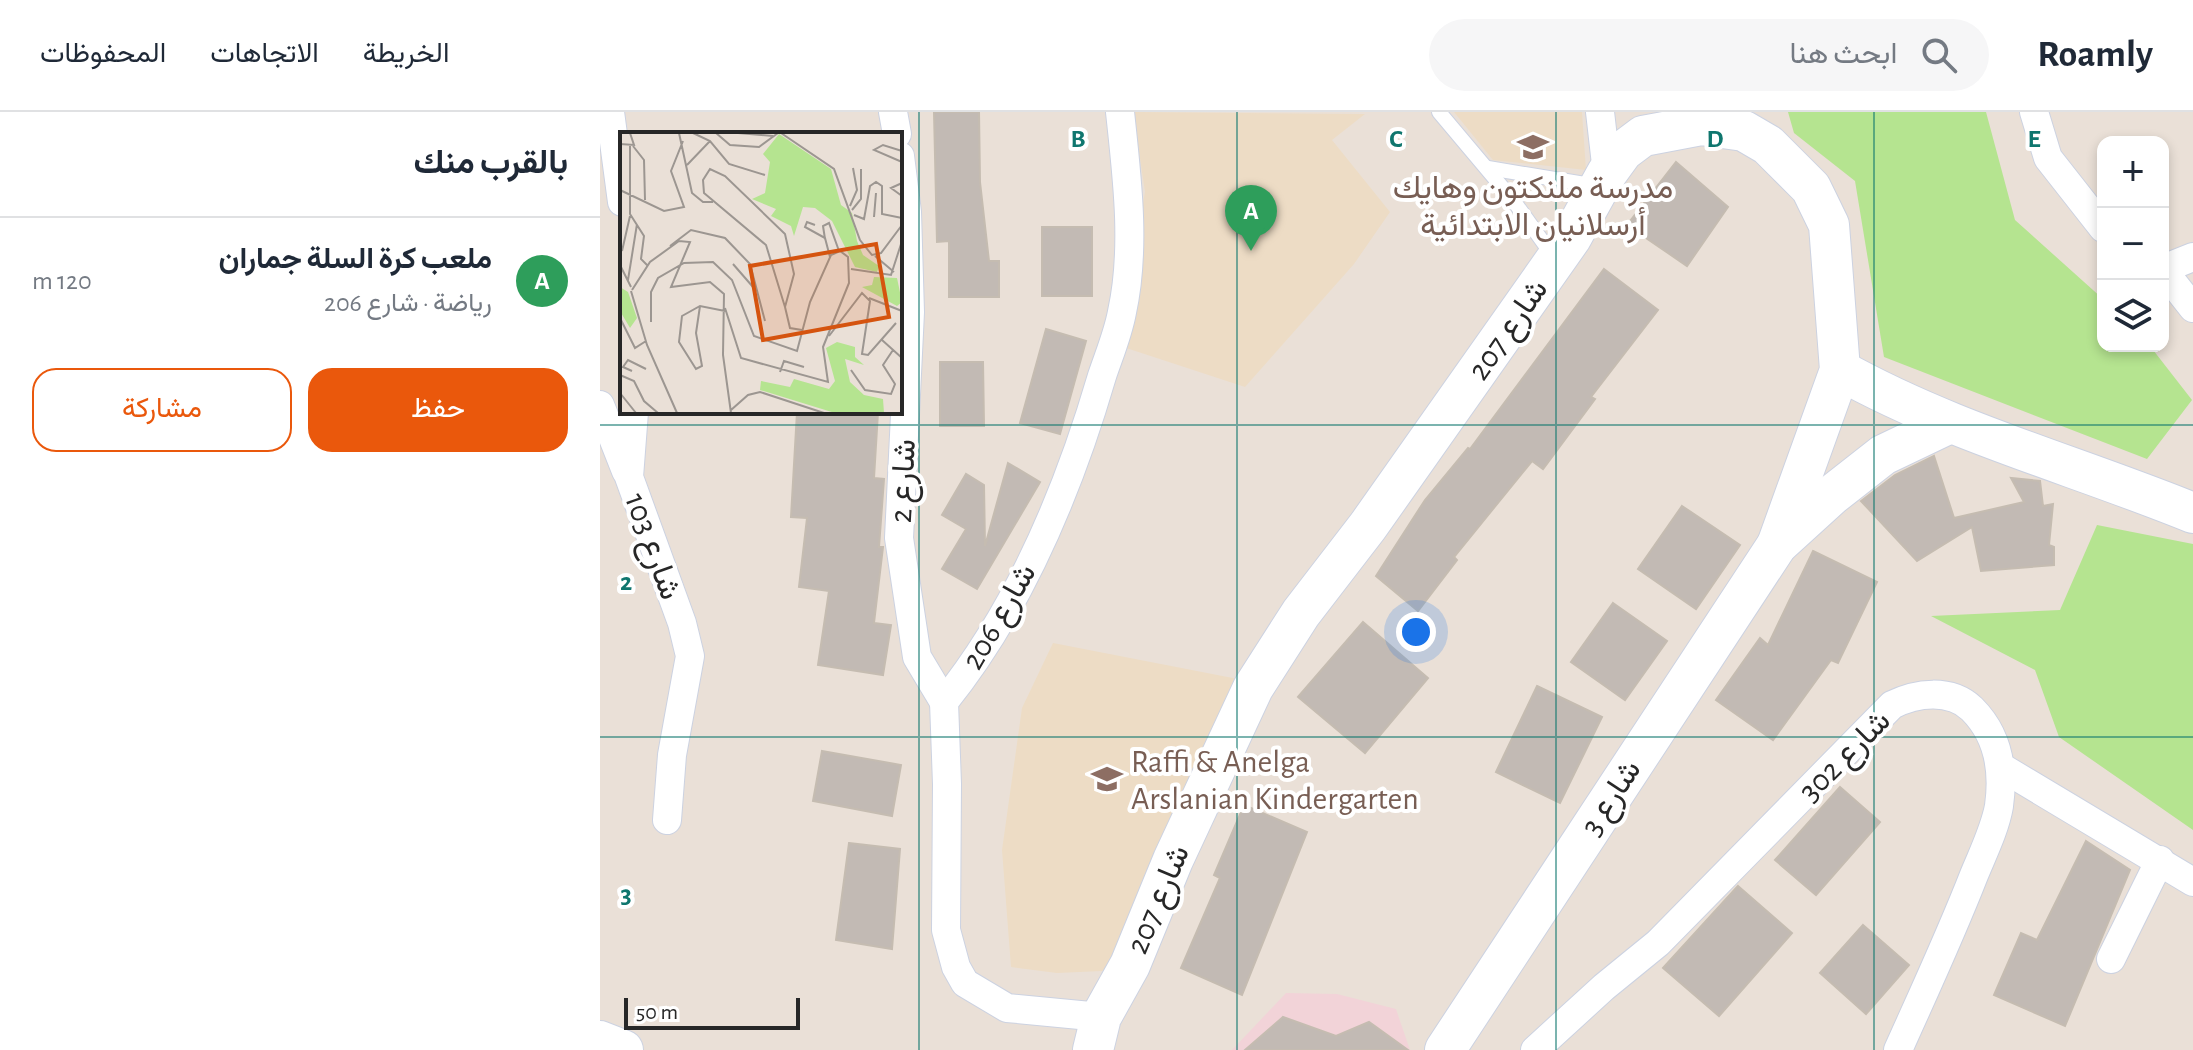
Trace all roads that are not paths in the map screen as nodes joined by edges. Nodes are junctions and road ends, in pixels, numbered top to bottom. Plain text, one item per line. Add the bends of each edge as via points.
1 (610, 112) edge
2 (893, 112) edge
3 (1120, 112) edge
4 (1439, 112) edge
5 (1600, 112) edge
6 (2034, 112) edge
7 (1723, 119) edge
8 (897, 132) edge
9 (1488, 168) junction
10 (902, 172) edge
11 (1604, 180) junction
12 (620, 187) edge
13 (2097, 220) edge
14 (2193, 257) edge
15 (1556, 259) junction
16 (2169, 267) edge
17 (2169, 277) edge
18 (2193, 308) edge
19 (1840, 370) junction
20 (600, 405) edge
21 (634, 414) edge
22 (1950, 423) junction
23 (629, 477) junction
24 (2193, 513) edge
25 (1777, 545) junction
26 (944, 702) junction
27 (2001, 767) junction
28 (667, 820) dead end
29 (2160, 860) junction
30 (2193, 882) edge
31 (2111, 959) dead end
32 (1097, 1034) edge
33 (600, 1041) edge
34 (623, 1050) edge
35 (1445, 1050) edge
36 (1535, 1050) edge
37 (1898, 1050) edge

1 - 12 street
2 - 8 street
3 - 26 street, شارع 206 via 1128,172 1122,314 1072,474 1046,531 981,657
4 - 9 lane
5 - 11 street
6 - 13 street via 2048,158
7 - 11 street, شارع 207 via 1643,136 1623,151
7 - 19 street, شارع 207 via 1768,145 1818,198 1829,225
9 - 11 lane
9 - 15 lane
10 - 26 street, شارع 2 via 910,312 899,538 917,657
11 - 15 street, شارع 207
14 - 16 street
15 - 32 street, شارع 207 via 1301,613 1253,688
17 - 18 street
19 - 22 street
19 - 25 street, شارع 207
20 - 23 street
21 - 23 street, شارع 103
22 - 24 street
22 - 25 street via 1883,455
23 - 28 street, شارع 103 via 688,641 690,668 672,755
25 - 35 street, شارع 3
26 - 32 street, شارع 206 via 946,930 956,967 965,983 1007,1008
27 - 29 street
27 - 36 street, شارع 302 via 1992,736 1969,706 1944,695 1924,694 1892,705 1658,943
27 - 37 street, شارع 302 via 1999,807 1991,831
29 - 30 street
29 - 31 street
33 - 34 street

